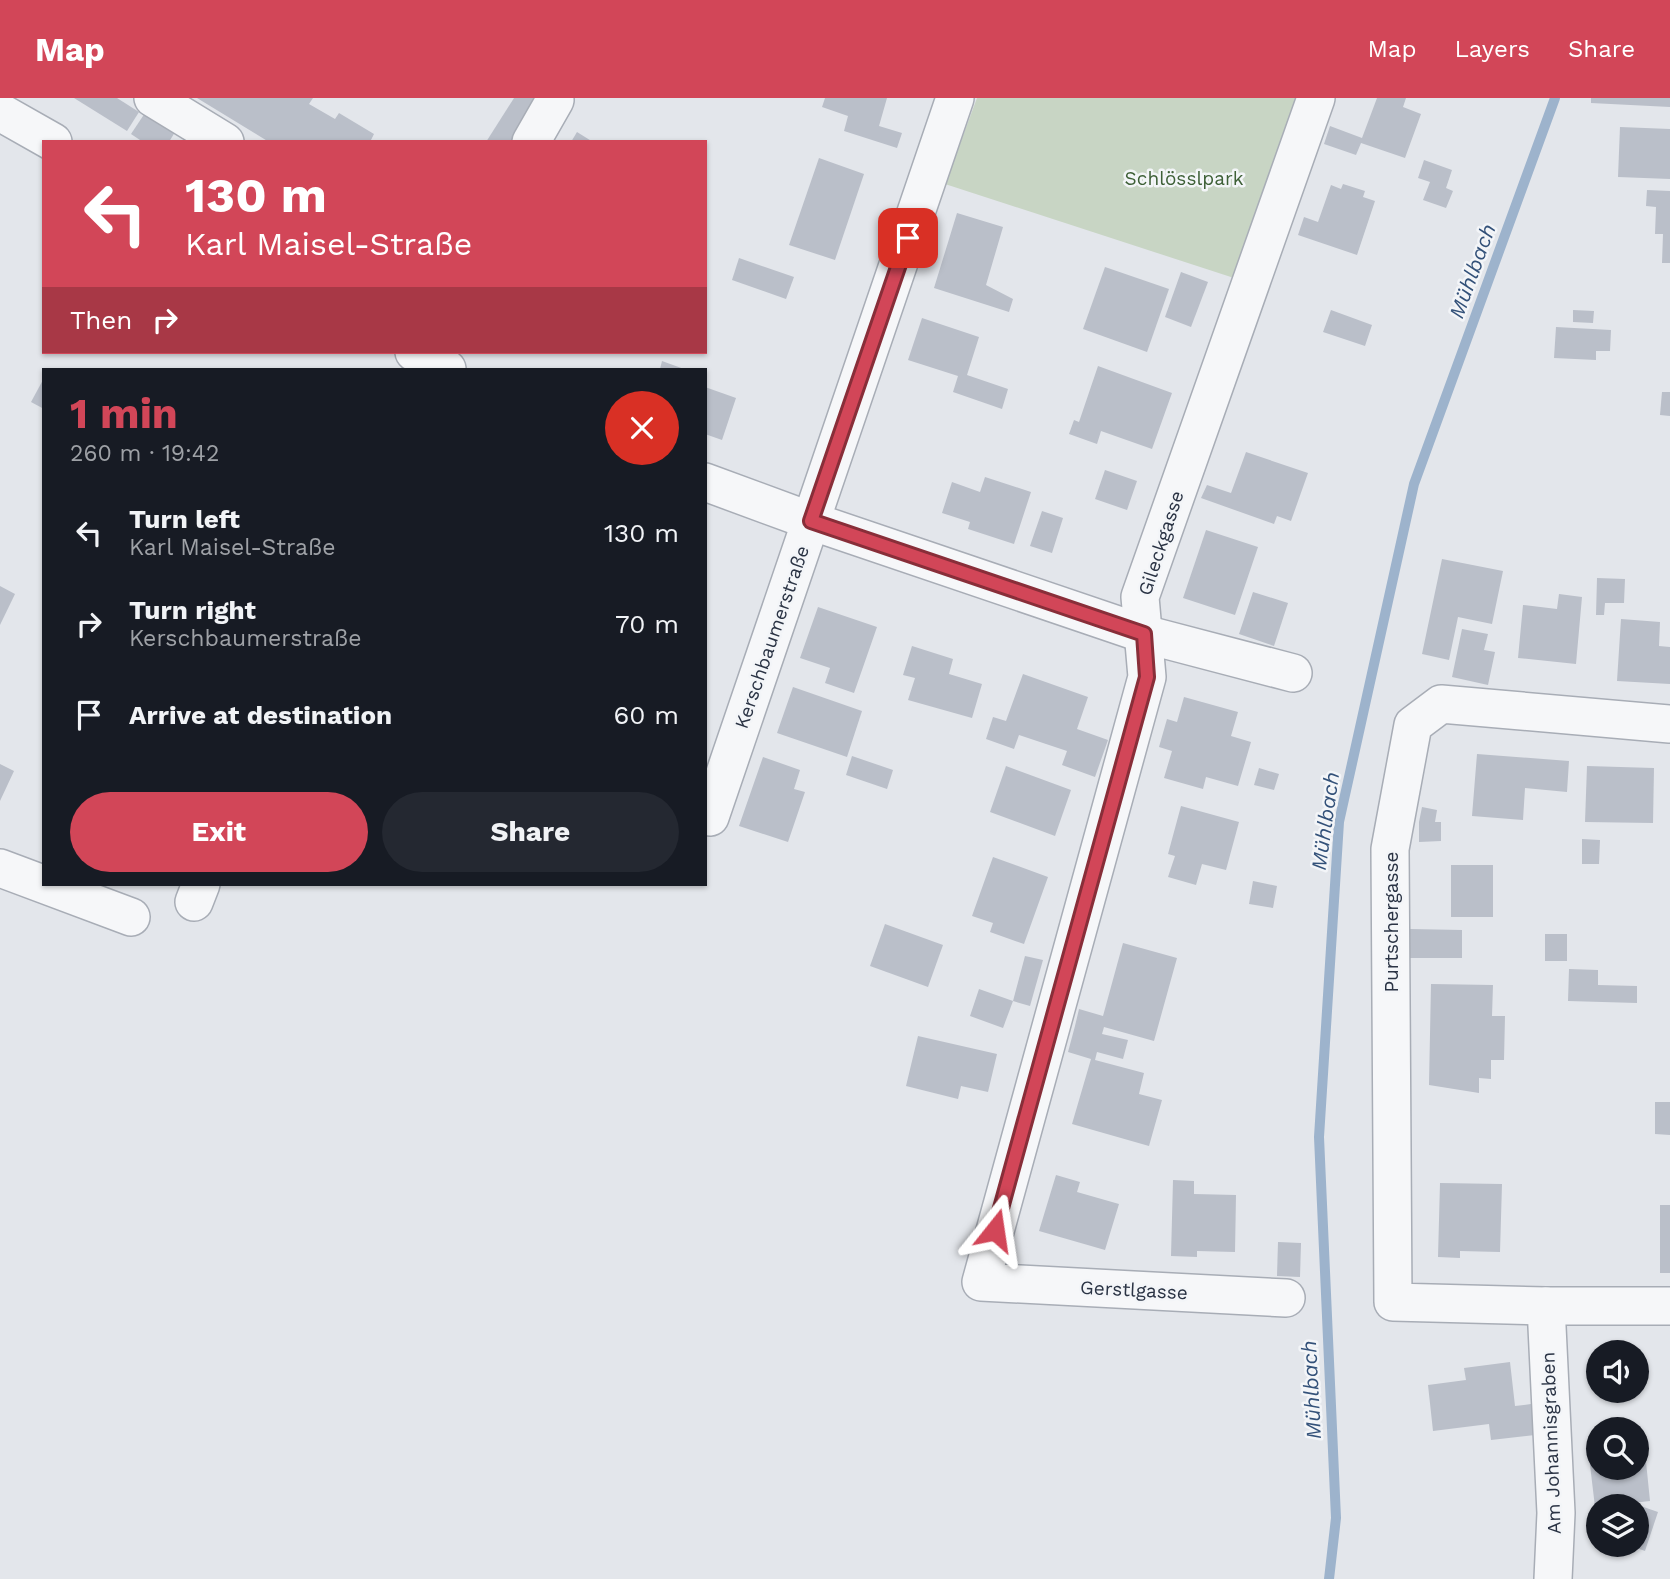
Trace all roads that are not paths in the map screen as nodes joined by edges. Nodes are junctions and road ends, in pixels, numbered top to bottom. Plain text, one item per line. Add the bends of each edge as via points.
1 (153, 98) edge
2 (955, 98) edge
3 (1316, 98) edge
4 (555, 100) dead end
5 (0, 112) edge
6 (49, 140) edge
7 (222, 140) edge
8 (532, 140) edge
9 (417, 354) edge
10 (445, 368) edge
11 (707, 483) edge
12 (811, 521) junction
13 (1144, 634) junction
14 (1293, 673) dead end
15 (1670, 724) edge
16 (710, 817) dead end
17 (0, 868) edge
18 (42, 884) edge
19 (48, 886) edge
20 (131, 917) dead end
21 (981, 1282) joint
22 (1286, 1297) dead end
23 (1546, 1306) junction
24 (1670, 1306) edge
25 (1553, 1579) edge

1 - 7 street
2 - 12 street, Kerschbaumerstraße
3 - 13 street, Gileckgasse via 1140,597
4 - 8 street
5 - 6 street
9 - 10 street
11 - 12 street
12 - 13 street
12 - 16 street, Kerschbaumerstraße
13 - 14 street
13 - 21 street, Gileckgasse via 1147,677
15 - 23 street, Purtschergasse via 1441,704 1413,725 1390,849 1393,1302
17 - 18 street
19 - 20 street
21 - 22 street, Gerstlgasse
23 - 24 street
23 - 25 street, Am Johannisgraben via 1556,1513

